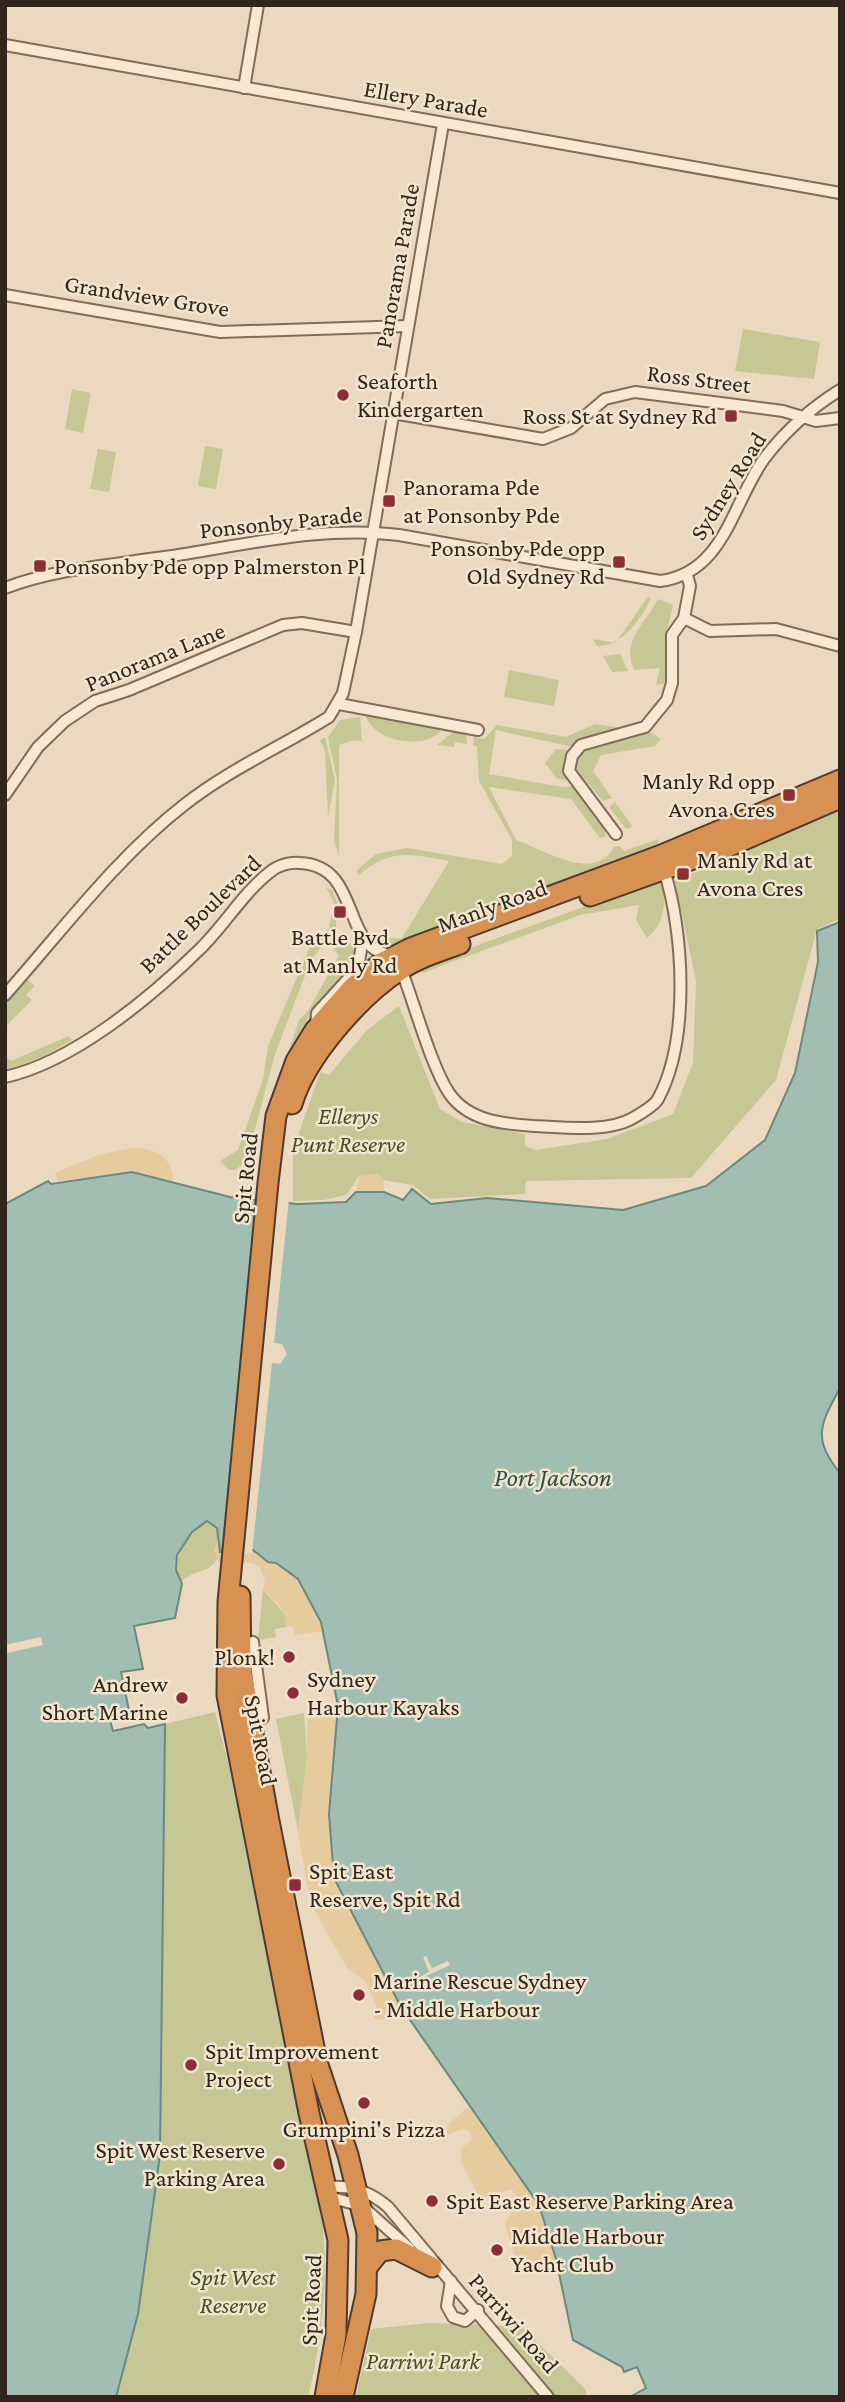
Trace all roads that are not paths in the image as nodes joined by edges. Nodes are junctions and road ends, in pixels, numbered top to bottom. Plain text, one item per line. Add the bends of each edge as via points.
1 (258, 5) edge
2 (5, 45) edge
3 (244, 88) junction
4 (443, 124) junction
5 (840, 193) edge
6 (5, 295) edge
7 (408, 326) junction
8 (840, 390) edge
9 (393, 413) junction
10 (804, 418) junction
11 (840, 418) edge
12 (373, 532) junction
13 (687, 575) junction
14 (5, 588) edge
15 (684, 618) junction
16 (356, 632) junction
17 (840, 646) edge
18 (340, 704) junction
19 (478, 730) dead end
20 (840, 780) edge
21 (5, 795) edge
22 (840, 798) edge
23 (616, 834) dead end
24 (662, 863) junction
25 (363, 938) junction
26 (398, 962) junction
27 (5, 995) edge
28 (315, 1030) junction
29 (303, 1047) joint
30 (5, 1077) edge
31 (273, 1184) junction
32 (236, 1570) junction
33 (253, 1642) dead end
34 (263, 1718) dead end
35 (328, 2192) junction
36 (360, 2197) junction
37 (368, 2266) junction
38 (443, 2275) junction
39 (478, 2310) junction
40 (325, 2397) edge
41 (343, 2397) edge
42 (548, 2397) edge

1 - 3 street
2 - 3 street, Ellery Parade
3 - 4 street, Ellery Parade
4 - 5 street, Ellery Parade
4 - 7 street, Panorama Parade
6 - 7 street, Grandview Grove via 220,332
7 - 9 street, Panorama Parade
8 - 10 street, Sydney Road
9 - 10 street, Ross Street via 542,439 571,428 605,399 635,392 783,411
9 - 12 street, Panorama Parade
10 - 11 street
10 - 13 street, Sydney Road via 763,461 712,552
12 - 13 street, Ponsonby Parade via 660,581
12 - 14 street, Ponsonby Parade via 314,534 41,577
12 - 16 street, Panorama Parade
13 - 15 street via 690,586
15 - 17 street via 710,631 776,629
15 - 23 street via 672,635 672,683 660,710 645,727 581,745 572,757 569,771
16 - 18 street, Panorama Parade
16 - 21 street, Panorama Lane via 302,623 283,625 95,701 38,747
18 - 19 street
18 - 27 street via 329,718 224,777 164,821
20 - 24 highway, Manly Road
22 - 24 highway, Manly Road
24 - 26 highway, Manly Road
24 - 26 street via 681,952 680,1001 671,1062 657,1101 631,1120 583,1129 480,1119 449,1093
25 - 26 street via 376,952
25 - 28 street via 359,968 317,1013
25 - 30 street, Battle Boulevard via 333,875 310,864 284,865 263,878 199,950 103,1029 48,1063
26 - 28 highway, Manly Road via 352,988
26 - 31 highway, Manly Road via 306,1072 289,1115
28 - 29 highway, Manly Road
29 - 31 highway, Spit Road via 276,1116
31 - 32 highway, Spit Road
32 - 35 highway, Spit Road via 225,1634 227,1695
32 - 36 highway, Spit Road via 241,1668 255,1752 317,2062
33 - 34 street
35 - 36 street, Parriwi Road
35 - 36 street, Parriwi Road
35 - 40 highway, Spit Road via 338,2240 340,2297
36 - 37 highway, Spit Road
36 - 38 street, Parriwi Road
36 - 38 street, Parriwi Road via 378,2198 388,2207
37 - 38 highway via 380,2251 396,2249
37 - 41 highway, Spit Road via 360,2332
38 - 39 street, Parriwi Road
38 - 39 street via 453,2317 465,2321
39 - 42 street, Parriwi Road

